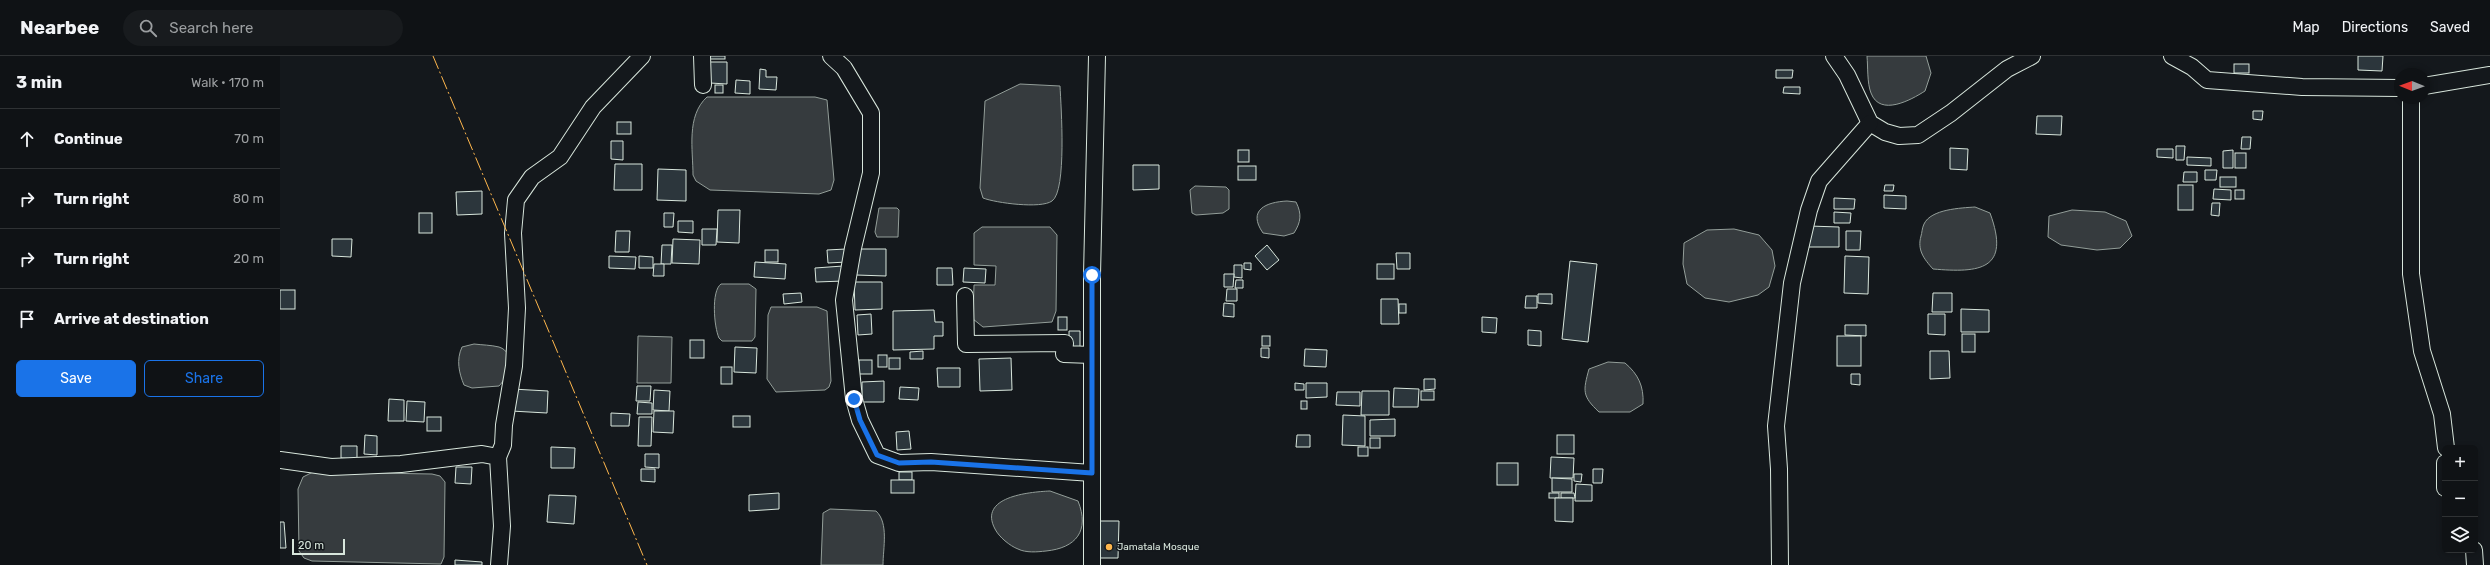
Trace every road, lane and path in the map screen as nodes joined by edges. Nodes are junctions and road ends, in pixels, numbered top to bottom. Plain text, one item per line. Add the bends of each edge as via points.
1 (642, 56) edge
2 (702, 56) edge
3 (831, 56) edge
4 (1097, 56) edge
5 (1834, 56) edge
6 (2032, 56) edge
7 (2172, 56) edge
8 (2490, 75) edge
9 (703, 85) dead end
10 (2430, 85) edge
11 (2394, 88) edge
12 (2411, 104) edge
13 (1870, 123) junction
14 (965, 296) dead end
15 (1092, 355) junction
16 (2446, 445) edge
17 (498, 457) junction
18 (280, 460) edge
19 (1092, 473) junction
20 (2474, 553) edge
21 (500, 565) edge
22 (1092, 565) edge
23 (1780, 565) edge
24 (2475, 565) edge

1 - 17 street via 593,107 560,157 532,177 516,200 513,233 517,308 514,366 503,445
2 - 9 street
3 - 19 street via 844,68 871,113 871,173 853,248 844,300 854,399 860,420 877,455 899,463 931,462
4 - 15 street
5 - 13 street via 1847,75
6 - 13 street via 2007,69 1918,135 1899,136 1885,132
7 - 11 street via 2192,67 2207,80 2302,87
8 - 10 street
12 - 16 street via 2411,274 2422,351 2442,414
13 - 23 street via 1819,181 1809,210 1792,283 1776,426
14 - 15 street via 966,344 1065,343 1064,354
15 - 19 street
17 - 18 street via 482,454 401,464 331,467
17 - 21 street via 502,526
19 - 22 street
20 - 24 street

